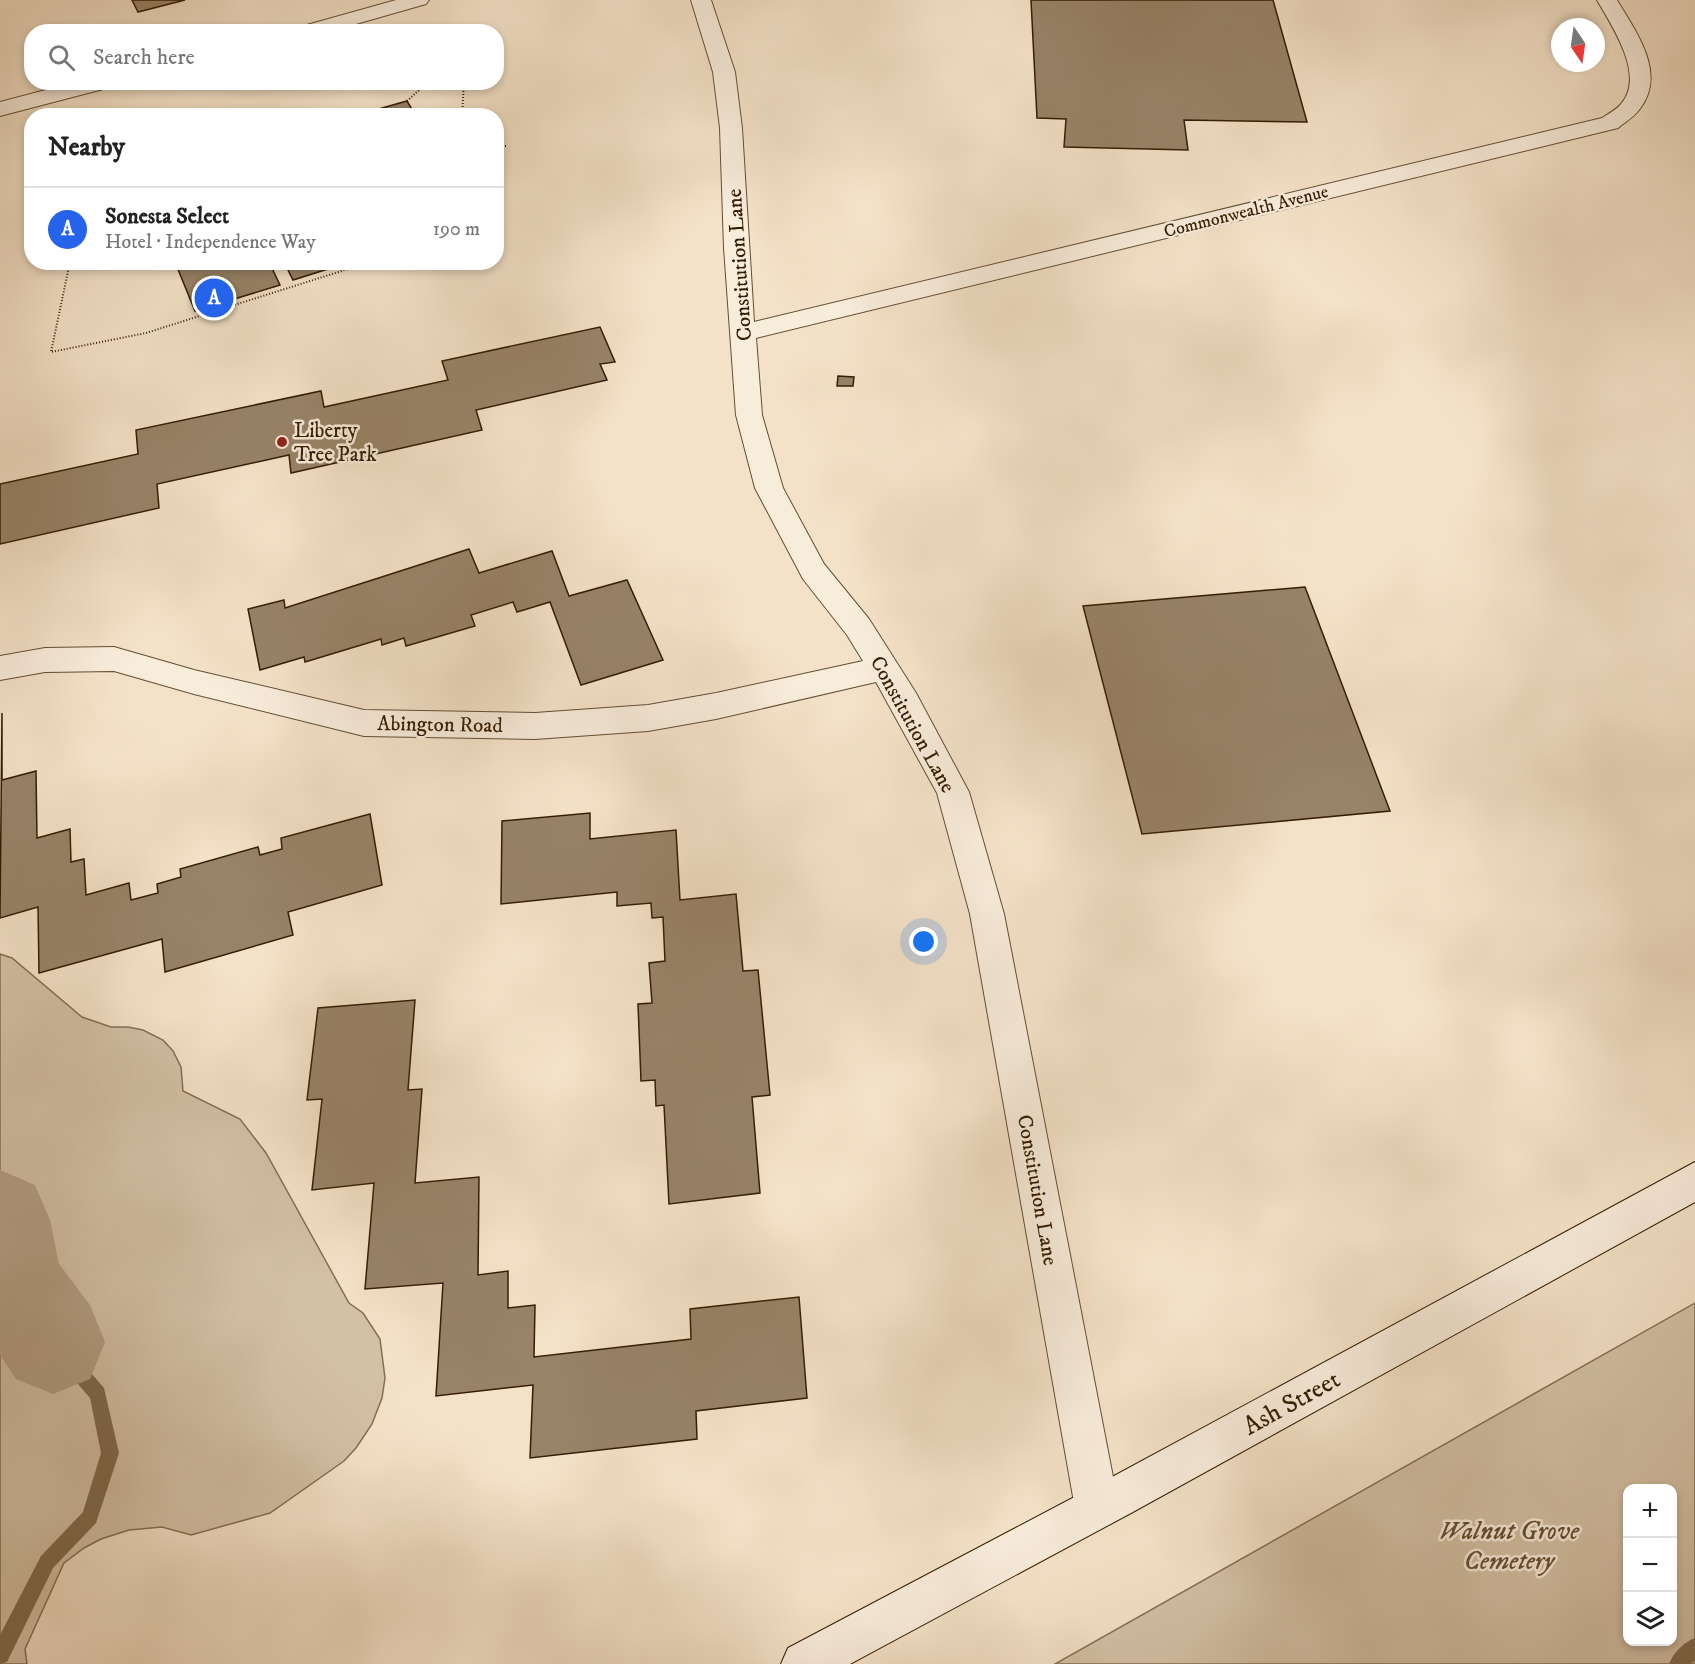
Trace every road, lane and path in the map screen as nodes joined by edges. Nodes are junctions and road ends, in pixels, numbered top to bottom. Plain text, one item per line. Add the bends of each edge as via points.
1 (419, 0) edge
2 (701, 0) edge
3 (1606, 0) edge
4 (332, 24) edge
5 (72, 90) edge
6 (420, 90) edge
7 (464, 90) edge
8 (407, 101) dead end
9 (462, 108) edge
10 (0, 109) edge
11 (504, 146) edge
12 (508, 146) dead end
13 (68, 270) edge
14 (345, 270) edge
15 (742, 333) junction
16 (0, 668) edge
17 (884, 668) junction
18 (1695, 1181) edge
19 (1097, 1508) junction
20 (885, 1621) junction
21 (804, 1664) edge
22 (833, 1664) edge

1 - 4 street
2 - 15 street, Constitution Lane via 724,72 731,128
3 - 15 street, Commonwealth Avenue via 1636,55 1641,83 1633,105 1610,123
5 - 10 street
6 - 8 path
7 - 9 path
11 - 12 path
13 - 14 path via 51,352 146,333
15 - 17 street, Constitution Lane via 749,415 769,488 813,571 858,627
16 - 17 street, Abington Road via 45,660 114,659 364,723 535,726 659,716
17 - 19 street, Constitution Lane via 953,792 987,914
18 - 19 street, Ash Street
19 - 20 street, Ash Street
20 - 21 street, Ash Street
20 - 22 street, Ash Street

